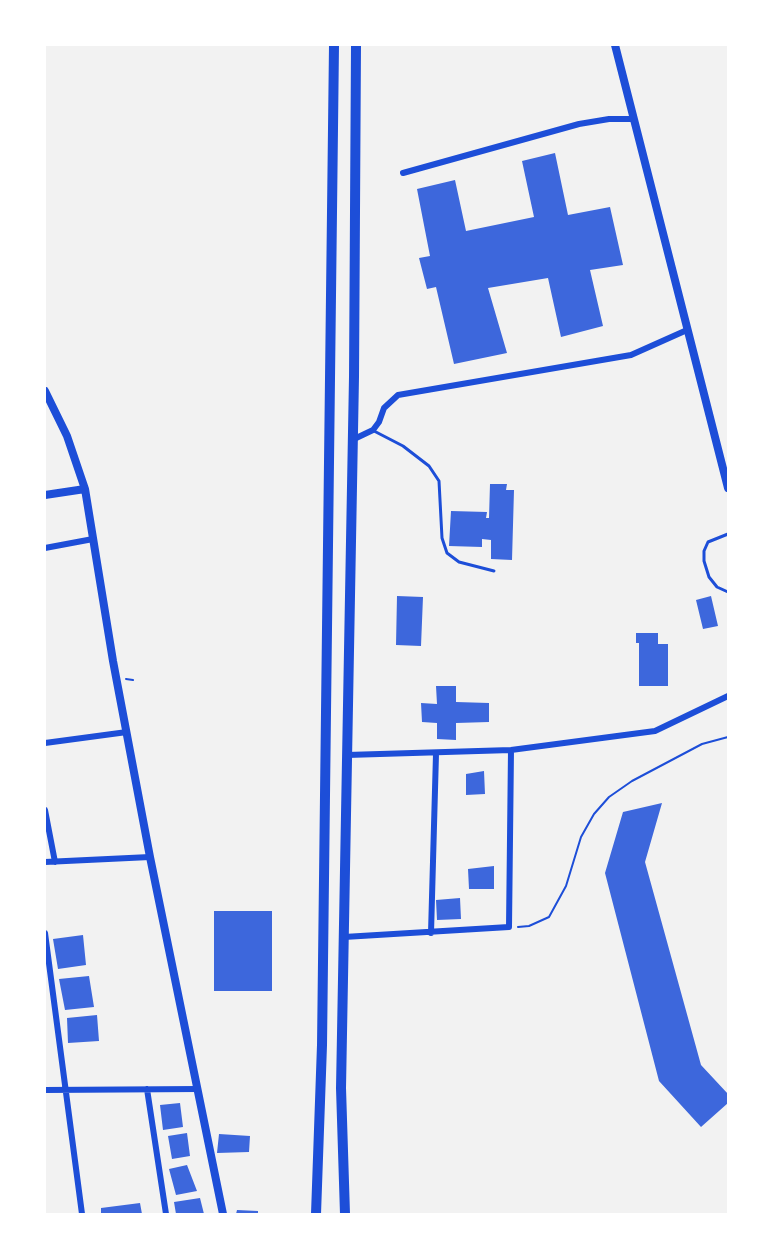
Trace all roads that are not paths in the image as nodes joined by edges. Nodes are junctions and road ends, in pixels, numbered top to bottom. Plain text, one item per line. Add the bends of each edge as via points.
1 (334, 45) edge
2 (356, 45) edge
3 (615, 45) edge
4 (633, 119) junction
5 (403, 173) dead end
6 (687, 330) junction
7 (45, 391) edge
8 (373, 430) junction
9 (351, 441) junction
10 (728, 488) edge
11 (85, 489) junction
12 (45, 495) edge
13 (728, 534) edge
14 (93, 539) junction
15 (45, 548) edge
16 (494, 571) dead end
17 (728, 592) edge
18 (728, 696) edge
19 (127, 732) junction
20 (45, 743) edge
21 (511, 750) junction
22 (436, 754) junction
23 (347, 755) junction
24 (45, 810) edge
25 (150, 857) junction
26 (45, 862) edge
27 (55, 862) junction
28 (431, 933) junction
29 (45, 936) edge
30 (344, 937) junction
31 (64, 1089) junction
32 (147, 1089) junction
33 (198, 1089) junction
34 (45, 1090) edge
35 (82, 1214) edge
36 (166, 1214) edge
37 (223, 1214) edge
38 (316, 1214) edge
39 (345, 1214) edge

1 - 38 main road via 322,1067
2 - 9 main road
3 - 4 street
4 - 5 street via 579,124
4 - 6 street
6 - 8 street via 630,355 398,395 384,408
6 - 10 street
7 - 11 street via 67,436
8 - 9 street
8 - 16 lane via 429,466 439,481 442,538 447,553 459,562
9 - 23 main road
11 - 12 street
11 - 14 street
13 - 17 lane via 708,543 704,551 709,577
14 - 15 street
14 - 19 street
18 - 21 street via 656,731
19 - 20 street
19 - 25 street
21 - 22 street
21 - 28 street via 509,927
22 - 23 street
22 - 28 street
23 - 30 main road
24 - 27 street
25 - 27 street
25 - 33 street
26 - 27 street
28 - 30 street
29 - 31 street
30 - 39 main road via 341,1143
31 - 32 street
31 - 34 street
31 - 35 street
32 - 33 street
32 - 36 street
33 - 37 street

